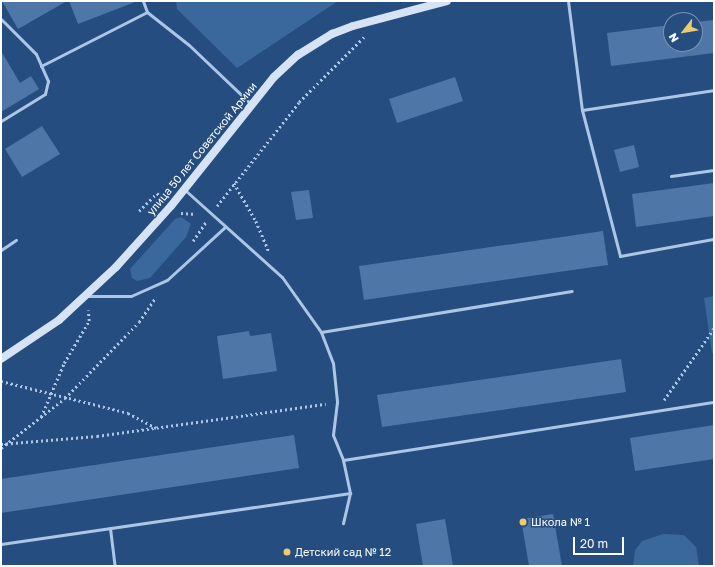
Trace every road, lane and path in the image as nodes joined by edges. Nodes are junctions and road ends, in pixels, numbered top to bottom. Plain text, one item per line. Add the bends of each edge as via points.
1 (143, 1) edge
2 (447, 1) edge
3 (568, 1) edge
4 (147, 12) junction
5 (1, 19) edge
6 (376, 19) junction
7 (41, 66) junction
8 (714, 90) edge
9 (252, 105) junction
10 (582, 110) junction
11 (1, 121) edge
12 (714, 170) edge
13 (672, 176) dead end
14 (234, 183) junction
15 (184, 189) junction
16 (210, 215) junction
17 (225, 227) junction
18 (714, 239) edge
19 (16, 240) dead end
20 (189, 247) dead end
21 (1, 250) edge
22 (270, 253) dead end
23 (167, 280) junction
24 (572, 291) dead end
25 (86, 296) junction
26 (714, 328) edge
27 (321, 332) junction
28 (1, 359) edge
29 (1, 381) edge
30 (49, 393) junction
31 (65, 398) junction
32 (337, 402) junction
33 (714, 402) edge
34 (657, 412) junction
35 (40, 417) junction
36 (156, 428) junction
37 (1, 444) edge
38 (6, 444) junction
39 (1, 448) edge
40 (343, 460) junction
41 (350, 493) junction
42 (343, 523) dead end
43 (110, 528) junction
44 (1, 544) edge
45 (115, 566) edge

1 - 4 lane
2 - 6 street, улица 50 лет Советской Армии
3 - 10 lane
4 - 7 lane
4 - 9 lane via 189,46
5 - 7 lane via 36,54
6 - 9 street, улица 50 лет Советской Армии via 332,34 298,55 274,77
6 - 14 path via 363,39 300,102
7 - 11 lane via 48,81 45,94
8 - 10 lane
9 - 15 street, улица 50 лет Советской Армии
10 - 18 lane via 620,256
12 - 13 lane
14 - 16 path
14 - 22 path via 256,221
15 - 16 lane
15 - 25 street, улица 50 лет Советской Армии via 116,267
16 - 17 lane
16 - 20 path
17 - 23 lane
17 - 27 lane via 282,277
19 - 21 lane
23 - 25 lane via 130,296
23 - 31 path via 139,322
24 - 27 lane
25 - 28 street, улица 50 лет Советской Армии via 54,324
25 - 30 path via 90,321
26 - 34 path via 692,356
27 - 32 lane via 333,363
29 - 30 path
30 - 31 path
30 - 35 path
31 - 35 path
31 - 36 path via 128,413
32 - 36 path
32 - 40 lane via 333,435
33 - 34 lane
34 - 40 lane
35 - 38 path
36 - 38 path
37 - 38 path
38 - 39 path
40 - 41 lane
41 - 42 lane
41 - 43 lane
43 - 44 lane
43 - 45 lane

